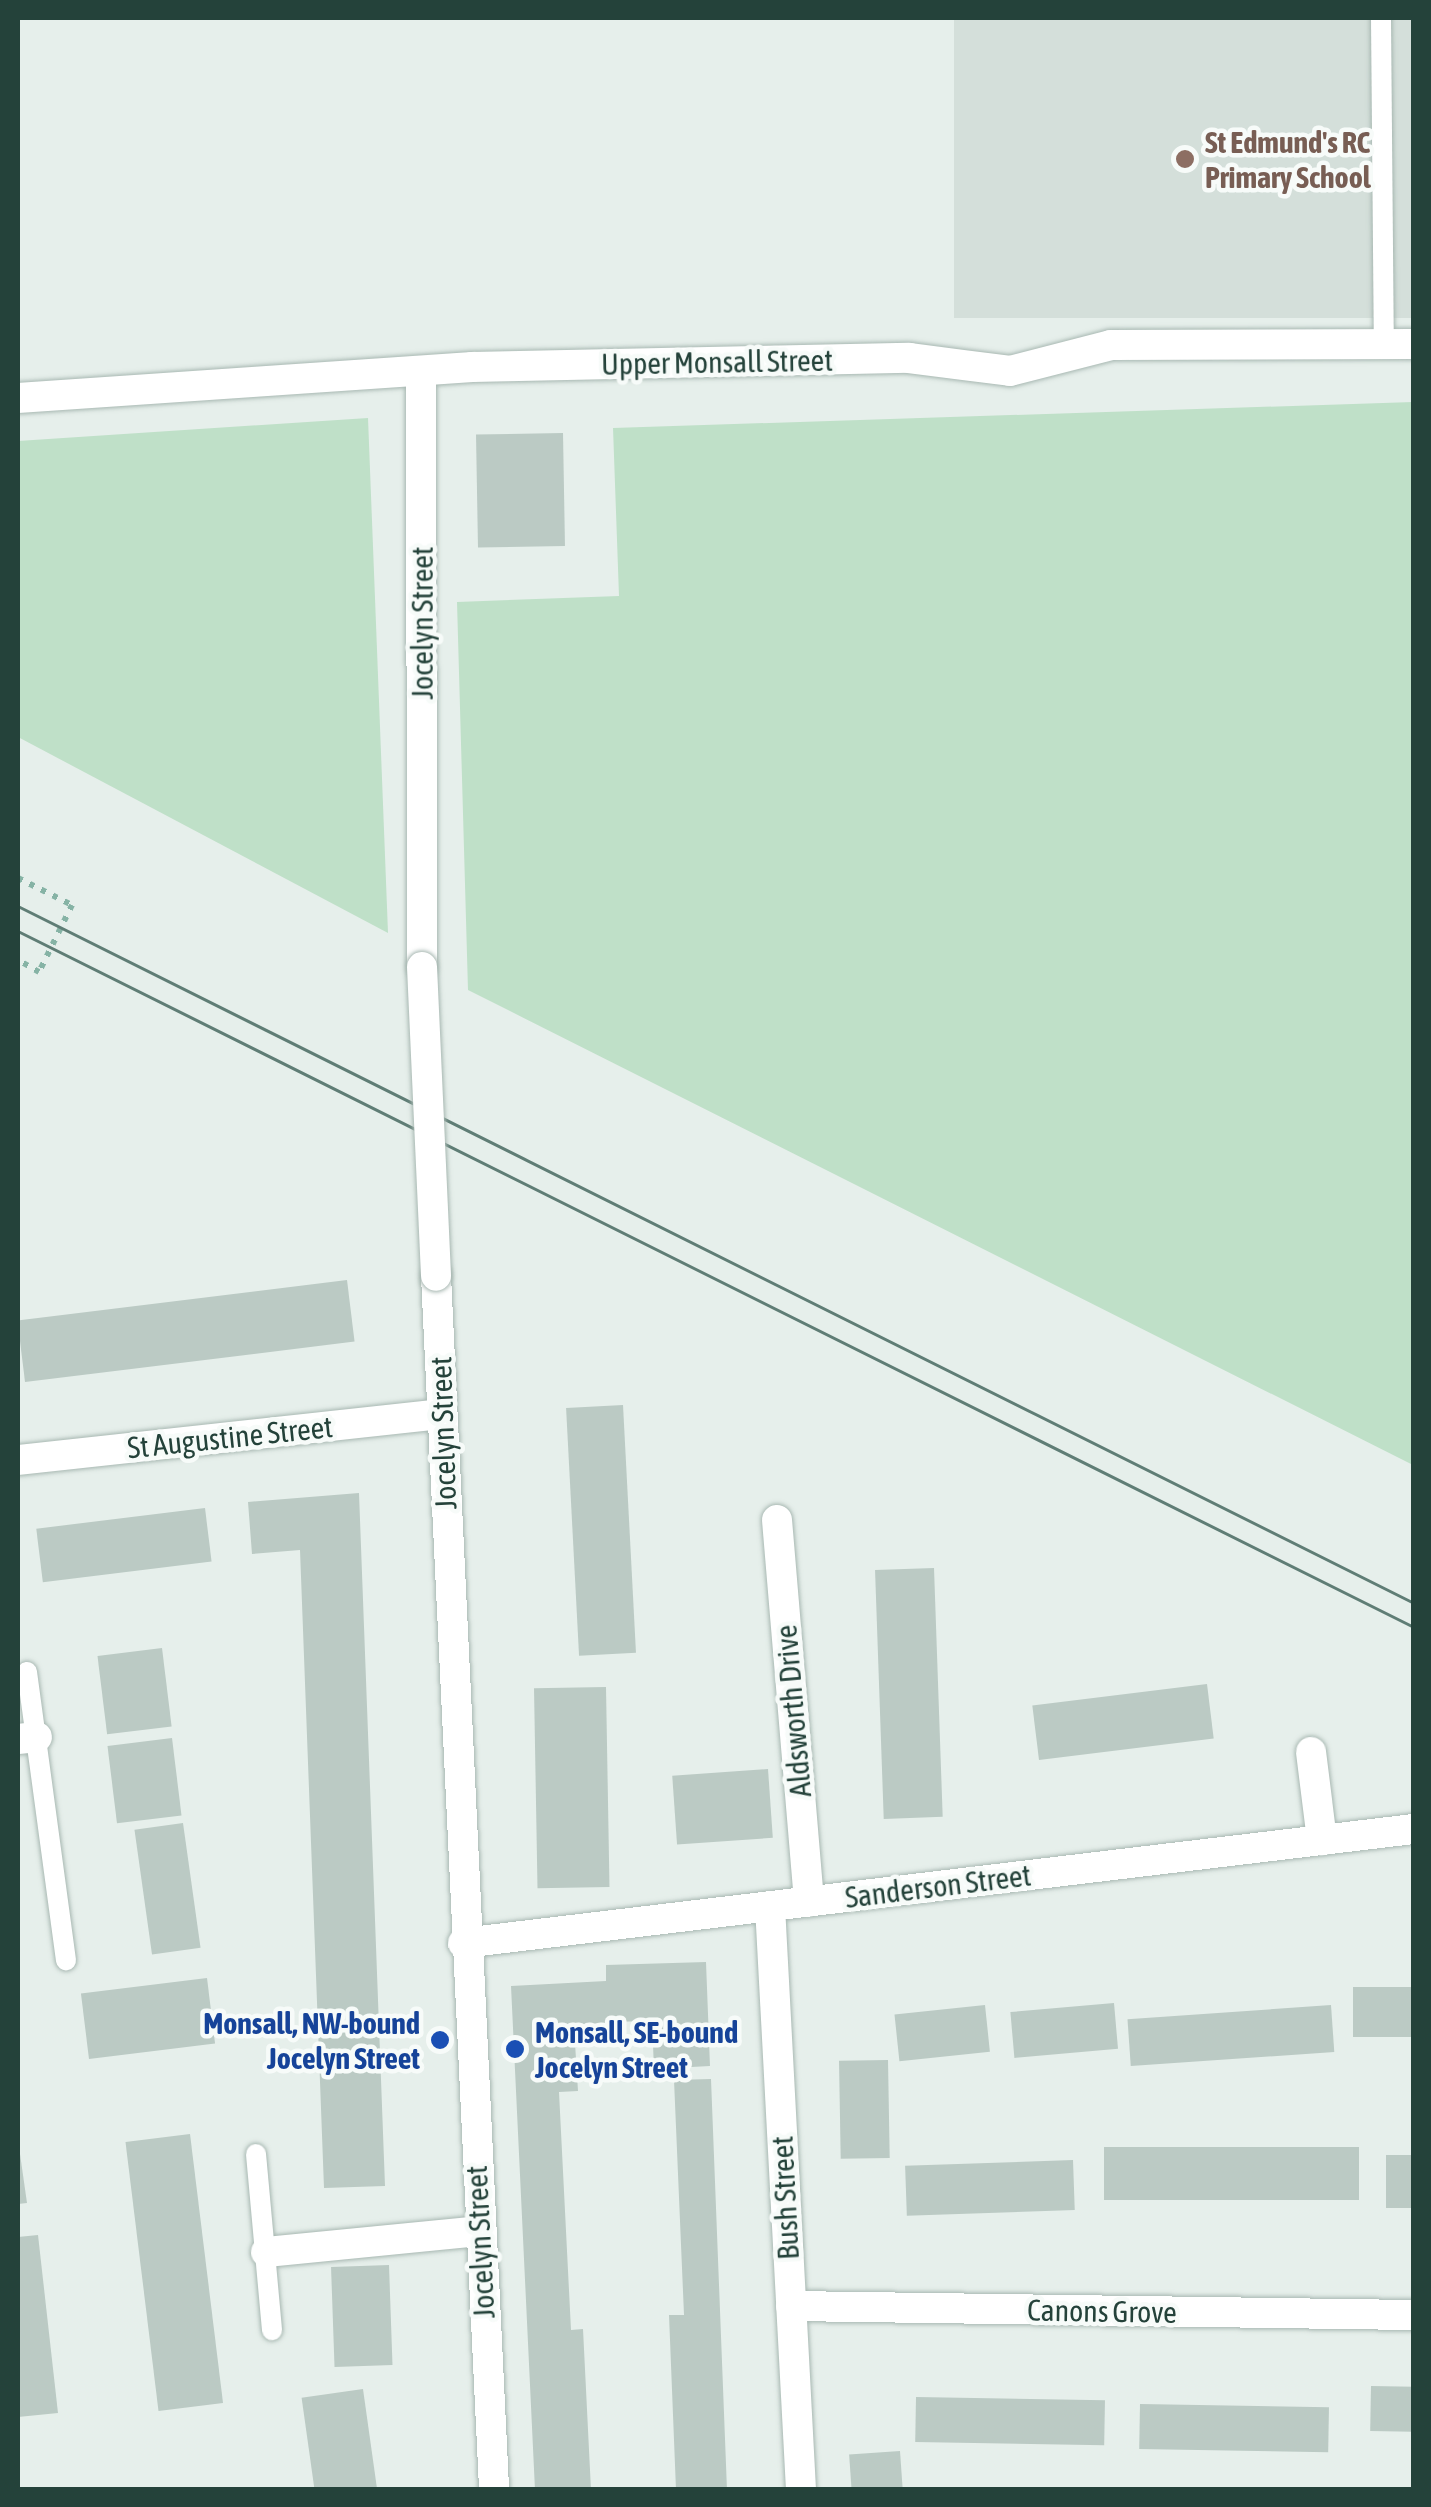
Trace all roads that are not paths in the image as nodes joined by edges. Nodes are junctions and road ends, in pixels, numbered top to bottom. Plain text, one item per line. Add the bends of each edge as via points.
1 (1381, 18) edge
2 (1399, 344) edge
3 (422, 375) junction
4 (18, 398) edge
5 (442, 1414) junction
6 (18, 1460) edge
7 (777, 1520) dead end
8 (27, 1672) dead end
9 (27, 1738) edge
10 (1312, 1752) dead end
11 (1414, 1829) edge
12 (1322, 1840) junction
13 (810, 1902) junction
14 (770, 1906) junction
15 (463, 1943) junction
16 (66, 1960) dead end
17 (256, 2154) dead end
18 (479, 2231) junction
19 (266, 2252) junction
20 (791, 2306) junction
21 (1414, 2316) edge
22 (272, 2330) dead end
23 (494, 2490) edge
24 (801, 2490) edge

1 - 2 lane
2 - 3 street, Upper Monsall Street via 1112,345 1010,371 908,358
3 - 4 street, Upper Monsall Street
3 - 5 street, Jocelyn Street, bridge via 422,967
5 - 6 street, St Augustine Street
5 - 15 street, Jocelyn Street
7 - 13 street, Aldsworth Drive
8 - 9 lane
9 - 16 lane
10 - 12 street
11 - 12 street, Sanderson Street
12 - 13 street, Sanderson Street
13 - 14 street, Sanderson Street
14 - 15 street, Sanderson Street
14 - 20 street, Bush Street
15 - 18 street, Jocelyn Street
17 - 19 lane
18 - 19 street
18 - 23 street, Jocelyn Street
19 - 22 lane
20 - 21 street, Canons Grove
20 - 24 street, Bush Street

